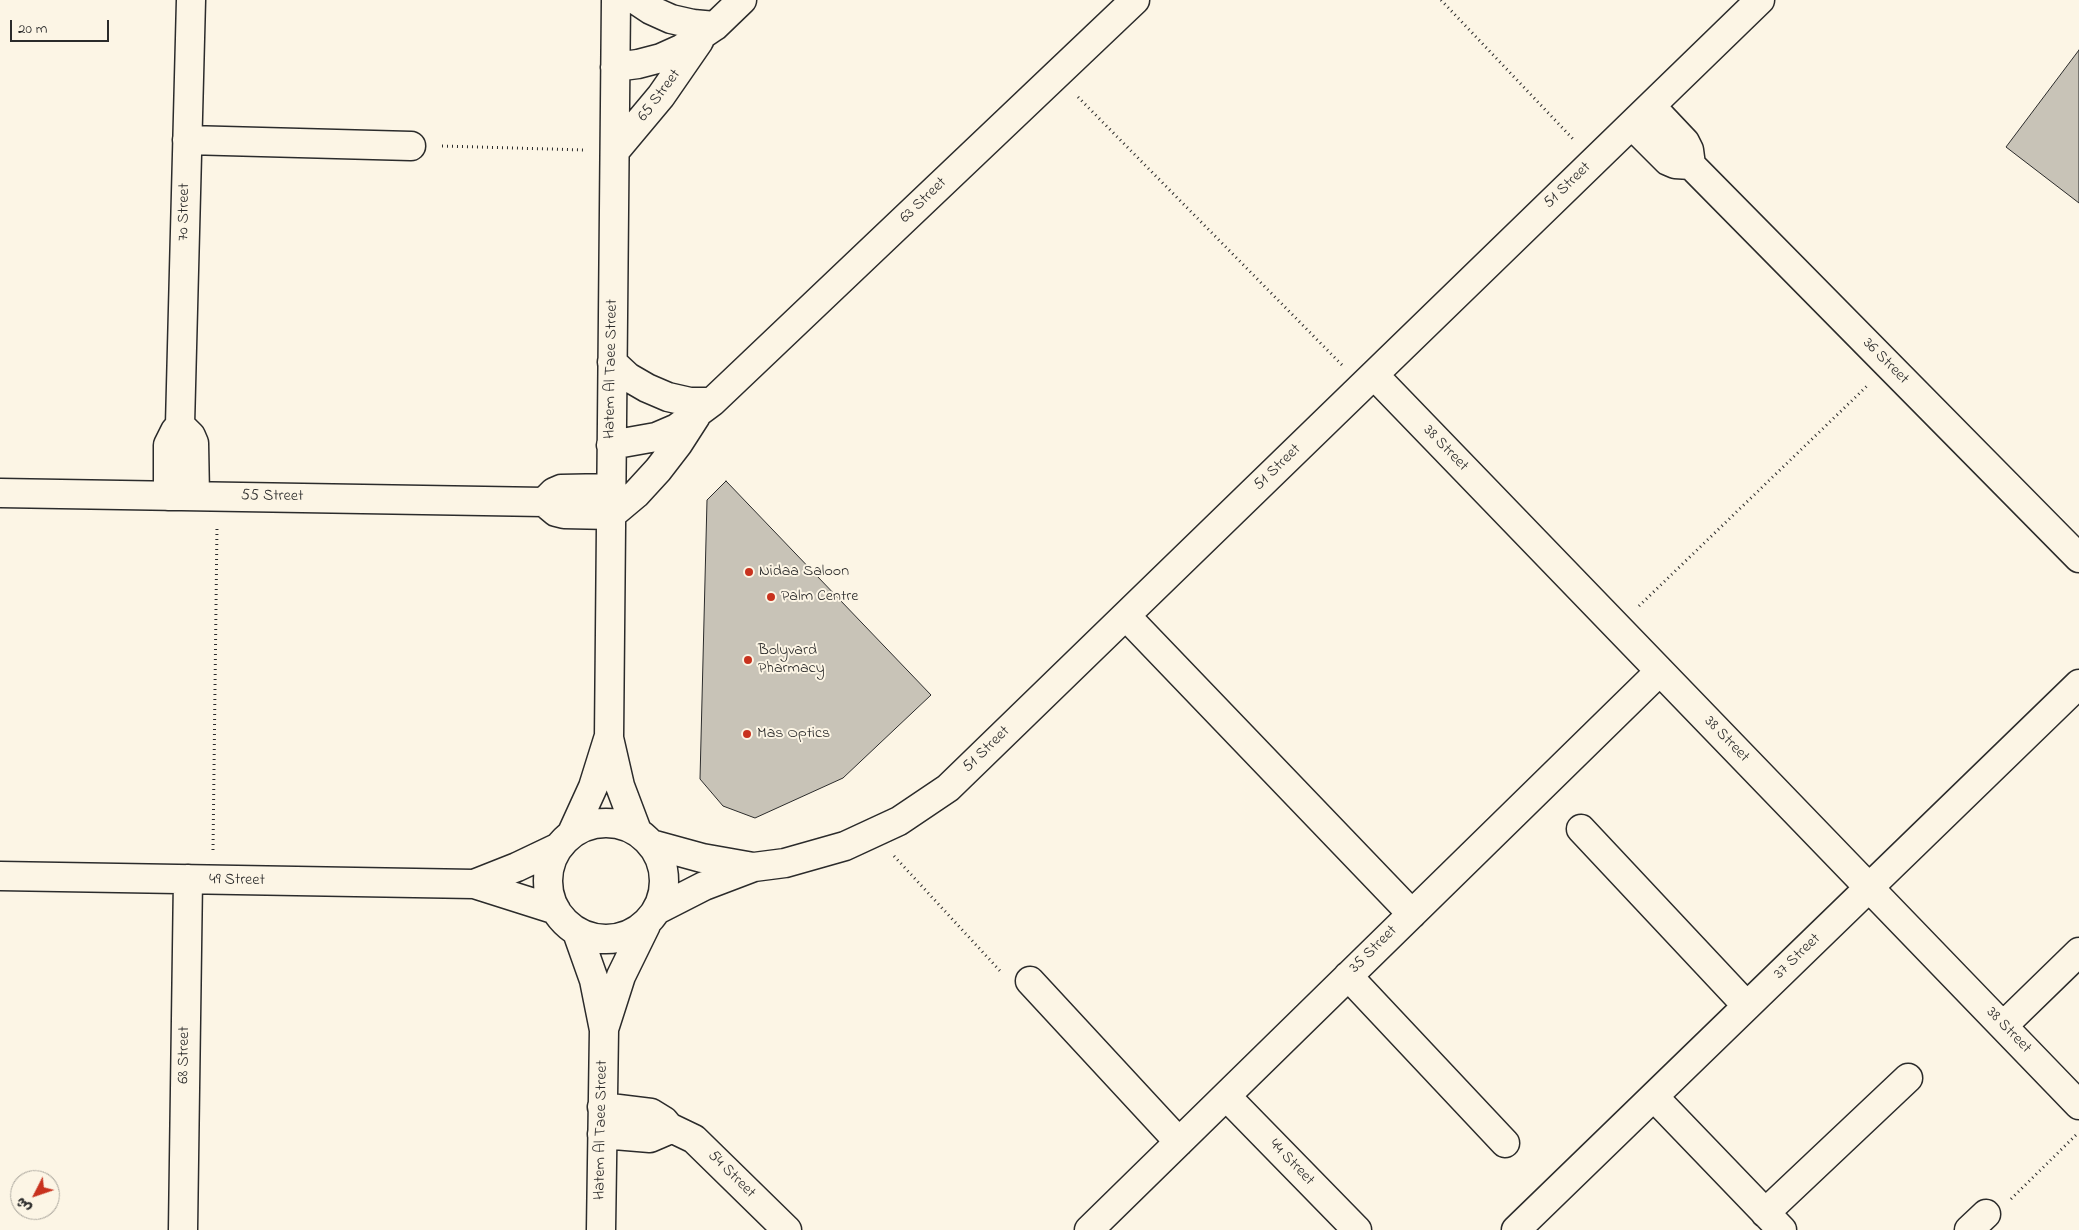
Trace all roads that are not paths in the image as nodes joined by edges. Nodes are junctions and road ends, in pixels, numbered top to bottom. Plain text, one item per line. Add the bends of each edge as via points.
1 (190, 0) edge
2 (616, 0) edge
3 (636, 0) edge
4 (742, 0) edge
5 (1135, 0) edge
6 (1760, 0) edge
7 (708, 32) junction
8 (616, 67) junction
9 (1651, 106) junction
10 (1632, 125) junction
11 (187, 140) junction
12 (411, 146) road end
13 (615, 151) junction
14 (1690, 165) junction
15 (612, 362) junction
16 (1368, 380) junction
17 (704, 409) junction
18 (180, 425) junction
19 (611, 445) junction
20 (611, 488) junction
21 (0, 493) edge
22 (168, 496) junction
23 (206, 496) junction
24 (544, 502) junction
25 (610, 515) junction
26 (2079, 558) edge
27 (1126, 616) junction
28 (1660, 671) junction
29 (2079, 684) edge
30 (609, 738) junction
31 (1581, 829) dead end
32 (644, 838) junction
33 (566, 840) junction
34 (754, 867) junction
35 (0, 876) edge
36 (200, 880) junction
37 (474, 884) junction
38 (1869, 888) junction
39 (556, 910) junction
40 (1412, 914) junction
41 (651, 918) junction
42 (578, 932) junction
43 (2079, 952) edge
44 (1348, 976) junction
45 (1030, 981) road end
46 (1747, 1006) junction
47 (2003, 1026) junction
48 (604, 1030) junction
49 (1908, 1078) dead end
50 (1226, 1096) junction
51 (1654, 1097) junction
52 (2079, 1105) edge
53 (602, 1107) junction
54 (669, 1127) junction
55 (602, 1134) junction
56 (1179, 1142) junction
57 (1505, 1143) dead end
58 (1774, 1221) edge
59 (182, 1230) edge
60 (600, 1230) edge
61 (787, 1230) edge
62 (1089, 1230) edge
63 (1357, 1230) edge
64 (1516, 1230) edge

1 - 11 street, 70 Street
2 - 8 street, Hatem Al Taee Street
3 - 7 street via 671,19 693,24
4 - 7 street, 65 Street
5 - 17 street, 63 Street
6 - 9 street, 51 Street
7 - 8 street, 65 Street via 660,58
7 - 13 street, 65 Street
8 - 13 street, Hatem Al Taee Street
9 - 10 street, 51 Street
9 - 14 street via 1685,142
10 - 14 street via 1668,161
10 - 16 street, 51 Street
11 - 12 street
11 - 18 street, 70 Street
13 - 15 street, Hatem Al Taee Street
14 - 26 street, 36 Street
15 - 17 street via 647,388
15 - 19 street, Hatem Al Taee Street
16 - 27 street, 51 Street
16 - 28 street, 38 Street
17 - 19 street, 63 Street via 677,428 656,437
17 - 25 street, 63 Street via 658,470
18 - 22 street, 70 Street via 168,445
18 - 23 street via 194,443
19 - 20 street, Hatem Al Taee Street
20 - 24 street via 561,489
20 - 25 street, Hatem Al Taee Street
21 - 22 street, 55 Street
22 - 23 street, 55 Street
23 - 24 street, 55 Street
24 - 25 street, 55 Street via 564,514
25 - 30 street, Hatem Al Taee Street
27 - 34 street, 51 Street via 948,788 916,810 845,846 785,863
27 - 40 street
28 - 38 street, 38 Street
28 - 40 street, 35 Street
29 - 38 street, 37 Street
30 - 32 street, Hatem Al Taee Street via 620,786
30 - 33 street, Hatem Al Taee Street via 594,787
31 - 46 street
32 - 33 street via 622,825 604,823 587,826
32 - 34 street, 51 Street via 702,858
32 - 41 street via 660,858 664,876 664,893
33 - 37 street, 49 Street via 517,867
33 - 39 street via 551,862 548,878
34 - 41 street, 51 Street via 704,886
35 - 36 street, 49 Street
36 - 37 street, 49 Street
36 - 59 street, 68 Street
37 - 39 street, 49 Street
38 - 46 street, 37 Street
38 - 47 street, 38 Street
39 - 42 street
40 - 44 street, 35 Street
41 - 42 street via 630,934 613,939 595,938
41 - 48 street, Hatem Al Taee Street via 621,976
42 - 48 street, Hatem Al Taee Street via 594,980
43 - 47 street
44 - 50 street, 35 Street
44 - 57 street
45 - 56 street
46 - 51 street, 37 Street
47 - 52 street, 38 Street
48 - 53 street, Hatem Al Taee Street
49 - 58 street
50 - 56 street, 35 Street
50 - 63 street, 44 Street
51 - 58 street
51 - 64 street, 37 Street
53 - 54 street, 54 Street via 651,1113
53 - 55 street, Hatem Al Taee Street
54 - 55 street via 650,1138
54 - 61 street, 54 Street via 694,1139
55 - 60 street, Hatem Al Taee Street
56 - 62 street, 35 Street

